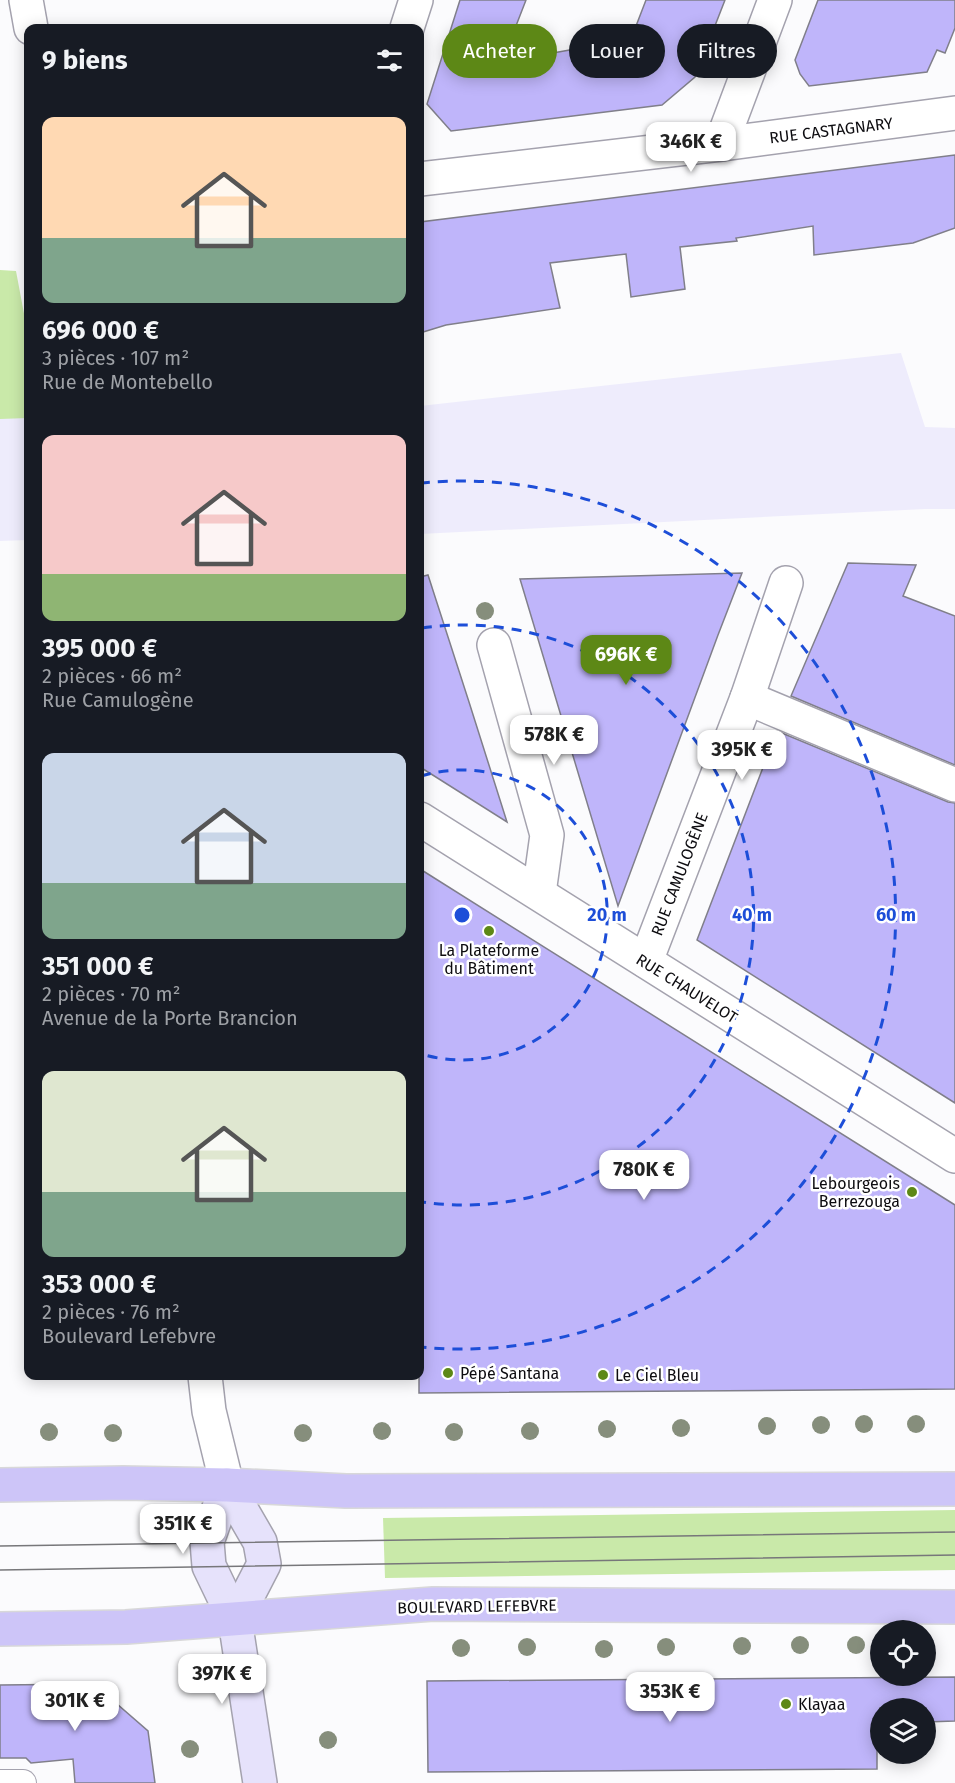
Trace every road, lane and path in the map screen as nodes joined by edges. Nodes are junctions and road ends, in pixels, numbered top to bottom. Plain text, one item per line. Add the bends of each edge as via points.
1 (27, 0) edge
2 (416, 0) edge
3 (775, 0) edge
4 (30, 24) edge
5 (408, 24) edge
6 (955, 113) edge
7 (721, 144) junction
8 (424, 179) edge
9 (786, 583) dead end
10 (494, 645) dead end
11 (747, 698) junction
12 (955, 785) edge
13 (424, 821) edge
14 (539, 893) junction
15 (646, 962) junction
16 (955, 1156) edge
17 (205, 1380) edge
18 (0, 1485) edge
19 (227, 1485) junction
20 (955, 1489) edge
21 (955, 1607) edge
22 (235, 1620) junction
23 (0, 1629) edge
24 (1, 1783) edge
25 (23, 1783) edge
26 (260, 1783) edge

1 - 4 street
2 - 5 street
3 - 7 street
6 - 7 street, RUE CASTAGNARY
7 - 8 street, RUE CASTAGNARY
9 - 11 street, RUE CAMULOGÈNE
10 - 14 street via 547,836
11 - 12 street
11 - 15 street, RUE CAMULOGÈNE
13 - 14 street, RUE CHAUVELOT
14 - 15 street, RUE CHAUVELOT
15 - 16 street, RUE CHAUVELOT
17 - 19 street
18 - 19 main road
19 - 20 main road via 346,1491
19 - 22 main road via 207,1542 209,1566
19 - 22 main road via 260,1542 264,1564
21 - 22 main road, BOULEVARD LEFEBVRE via 433,1604
22 - 23 main road, BOULEVARD LEFEBVRE
22 - 26 main road
24 - 25 lane

